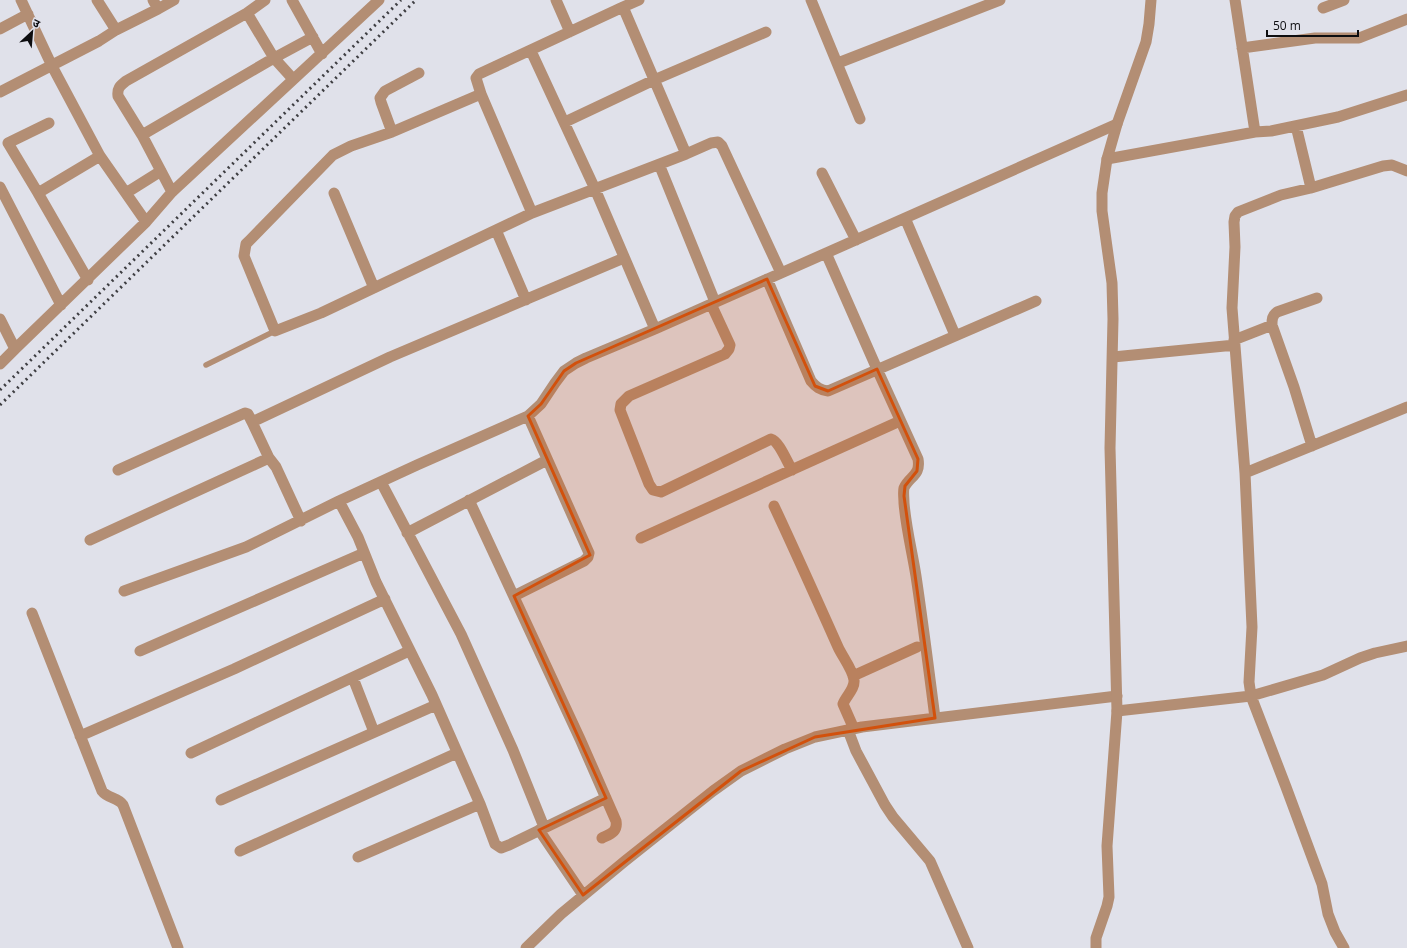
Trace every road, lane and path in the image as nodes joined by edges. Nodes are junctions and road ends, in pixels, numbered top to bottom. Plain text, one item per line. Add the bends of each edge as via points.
1 (21, 0) edge
2 (97, 0) edge
3 (174, 0) edge
4 (264, 0) edge
5 (292, 0) edge
6 (379, 0) edge
7 (556, 0) edge
8 (639, 0) edge
9 (811, 0) edge
10 (1000, 0) edge
11 (1151, 0) edge
12 (1235, 0) edge
13 (1344, 0) edge
14 (156, 5) edge
15 (973, 5) edge
16 (623, 7) junction
17 (1323, 8) dead end
18 (247, 13) junction
19 (28, 14) junction
20 (1407, 19) edge
21 (0, 29) edge
22 (116, 30) junction
23 (570, 32) junction
24 (766, 32) dead end
25 (313, 37) junction
26 (1242, 48) junction
27 (531, 51) junction
28 (322, 54) junction
29 (274, 58) junction
30 (838, 63) junction
31 (52, 66) junction
32 (418, 74) dead end
33 (293, 79) junction
34 (654, 80) junction
35 (0, 92) edge
36 (481, 94) junction
37 (1407, 95) edge
38 (860, 118) dead end
39 (565, 122) junction
40 (49, 123) dead end
41 (1117, 124) junction
42 (1296, 126) junction
43 (392, 132) junction
44 (1255, 132) junction
45 (142, 135) junction
46 (4, 146) edge
47 (686, 154) junction
48 (100, 156) junction
49 (1107, 159) junction
50 (659, 164) junction
51 (161, 171) junction
52 (1407, 171) edge
53 (822, 174) dead end
54 (0, 187) edge
55 (1311, 188) junction
56 (595, 189) junction
57 (172, 192) junction
58 (38, 193) junction
59 (126, 193) junction
60 (334, 193) dead end
61 (532, 213) junction
62 (905, 218) junction
63 (146, 222) junction
64 (496, 230) junction
65 (856, 240) junction
66 (826, 253) junction
67 (624, 258) junction
68 (781, 273) junction
69 (767, 279) junction
70 (88, 280) junction
71 (374, 288) junction
72 (1317, 298) dead end
73 (526, 300) junction
74 (1036, 301) dead end
75 (713, 303) junction
76 (61, 305) junction
77 (0, 319) edge
78 (1272, 324) junction
79 (655, 329) junction
80 (274, 332) junction
81 (956, 335) junction
82 (1234, 342) junction
83 (15, 349) junction
84 (1113, 357) junction
85 (0, 364) edge
86 (206, 365) dead end
87 (876, 369) junction
88 (1407, 408) edge
89 (528, 416) junction
90 (900, 421) junction
91 (252, 422) junction
92 (1312, 446) junction
93 (269, 458) junction
94 (547, 460) junction
95 (118, 470) dead end
96 (792, 470) junction
97 (1245, 474) junction
98 (381, 482) junction
99 (469, 500) junction
100 (339, 501) junction
101 (774, 506) dead end
102 (301, 521) junction
103 (407, 533) junction
104 (641, 538) dead end
105 (90, 540) dead end
106 (364, 552) junction
107 (124, 591) dead end
108 (514, 596) junction
109 (385, 599) junction
110 (32, 613) dead end
111 (1407, 646) edge
112 (917, 647) dead end
113 (140, 651) dead end
114 (409, 651) junction
115 (853, 676) junction
116 (353, 678) junction
117 (1117, 696) junction
118 (1250, 696) junction
119 (436, 705) junction
120 (1117, 710) junction
121 (935, 718) junction
122 (851, 729) junction
123 (374, 732) junction
124 (80, 736) junction
125 (191, 753) dead end
126 (457, 753) junction
127 (606, 798) junction
128 (221, 800) dead end
129 (480, 804) junction
130 (542, 829) junction
131 (602, 838) dead end
132 (240, 852) dead end
133 (358, 857) dead end
134 (584, 895) junction
135 (178, 948) edge
136 (526, 948) edge
137 (968, 948) edge
138 (1096, 948) edge
139 (1344, 948) edge

1 - 19 street
2 - 22 street
3 - 14 street
4 - 18 street
5 - 25 street
6 - 28 street
7 - 23 street
8 - 16 street
9 - 30 street
10 - 15 street
11 - 41 street via 1146,42
12 - 26 street
13 - 17 street
14 - 22 street
15 - 30 street
16 - 23 street
16 - 34 street
18 - 29 street
18 - 45 street via 119,86 118,96
19 - 21 street
19 - 31 street
20 - 26 street via 1359,38 1315,38
22 - 31 street
23 - 27 street
24 - 34 street
25 - 28 street
25 - 29 street
26 - 44 street
27 - 36 street via 479,74 476,78
27 - 39 street
28 - 33 street
29 - 33 street
29 - 45 street
30 - 38 street
31 - 35 street
31 - 48 street
32 - 43 street via 381,95
33 - 57 street
34 - 39 street
34 - 47 street
36 - 43 street
36 - 61 street
37 - 42 street via 1338,118
39 - 56 street
40 - 46 street
41 - 49 street
41 - 62 street
42 - 44 street
42 - 55 street
43 - 80 street via 333,155 246,244 244,256
44 - 49 street
45 - 51 street
46 - 58 street
47 - 50 street
47 - 68 street via 711,143 718,142 722,146
48 - 58 street
48 - 59 street
49 - 84 street via 1102,211 1112,283
50 - 56 street
50 - 75 street
51 - 57 street
51 - 59 street
52 - 55 street via 1392,165 1383,166
53 - 65 street
54 - 76 street
55 - 82 street via 1281,196 1238,212 1235,216 1232,308
56 - 61 street
56 - 67 street
57 - 63 street
58 - 70 street
59 - 63 street
60 - 71 street
61 - 64 street
62 - 65 street
62 - 81 street
63 - 70 street
64 - 71 street
64 - 73 street
65 - 66 street
66 - 68 street
66 - 87 street
67 - 73 street
67 - 79 street
68 - 69 street
69 - 75 street
69 - 87 street via 815,386 828,391
70 - 76 street
71 - 80 street via 321,314
72 - 78 street via 1277,312
73 - 91 street via 390,358
74 - 81 street
75 - 79 street
75 - 96 street via 730,345 725,354 629,396 621,404 620,410 649,484 653,490 662,492 771,439 777,443
76 - 83 street
77 - 83 street
78 - 82 street
78 - 92 street
79 - 89 street via 586,358 564,371 541,404
80 - 86 lane
81 - 87 street
82 - 84 street
82 - 97 street
83 - 85 street
84 - 117 street via 1110,448
87 - 90 street
88 - 92 street
89 - 94 street
89 - 98 street
90 - 96 street
90 - 121 street via 919,466 915,476 905,486 904,501
91 - 93 street
91 - 95 street via 245,413
92 - 97 street
93 - 102 street via 276,467
93 - 105 street
94 - 99 street
94 - 108 street via 589,553 584,561
96 - 104 street
97 - 118 street via 1252,627
98 - 100 street
98 - 103 street
99 - 103 street
99 - 108 street
100 - 102 street
100 - 106 street
101 - 115 street
102 - 107 street via 246,547
103 - 130 street via 461,634 513,750
106 - 109 street
106 - 113 street
108 - 127 street
109 - 114 street
109 - 124 street
110 - 124 street
111 - 118 street via 1375,653 1323,675
112 - 115 street
114 - 116 street
114 - 119 street
115 - 122 street via 851,691 843,704
116 - 123 street
116 - 125 street
117 - 120 street
117 - 121 street
118 - 120 street
118 - 139 street via 1322,884 1328,914
119 - 123 street
119 - 126 street
120 - 138 street via 1107,846 1109,897 1096,938
121 - 122 street
122 - 134 street via 815,737 741,771
122 - 137 street via 859,757 885,805 930,861
123 - 128 street
124 - 135 street via 102,791 107,797 119,800 123,805
126 - 129 street
126 - 132 street
127 - 130 street
127 - 131 street via 617,827
129 - 130 street via 495,844 501,848
129 - 133 street
130 - 134 street
134 - 136 street

